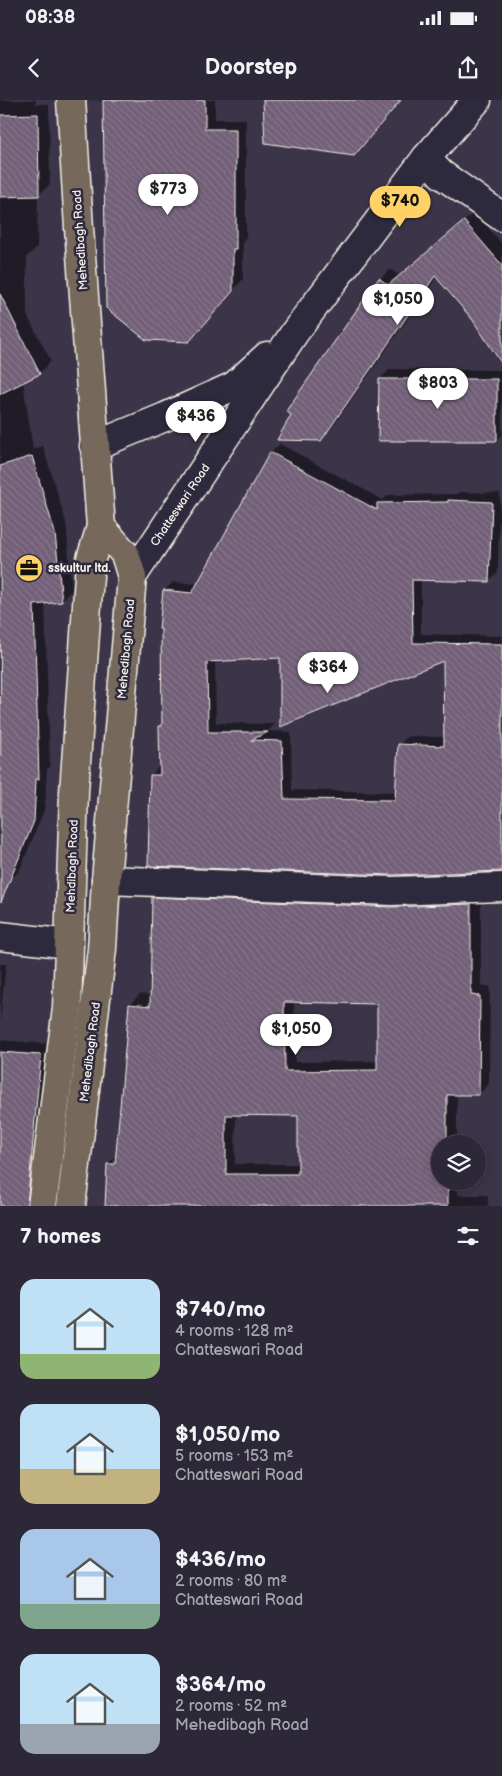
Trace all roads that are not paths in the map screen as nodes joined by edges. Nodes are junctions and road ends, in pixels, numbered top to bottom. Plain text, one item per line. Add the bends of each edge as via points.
1 (72, 100) edge
2 (477, 100) edge
3 (426, 158) junction
4 (502, 216) edge
5 (295, 332) junction
6 (94, 446) junction
7 (101, 527) junction
8 (132, 577) junction
9 (106, 880) junction
10 (502, 887) edge
11 (0, 936) edge
12 (70, 944) junction
13 (42, 1206) edge
14 (71, 1206) edge

1 - 6 main road, Mehedibagh Road
2 - 3 main road, Chatteswari Road
3 - 4 main road via 441,174
3 - 5 main road, Chatteswari Road
5 - 6 main road, Chatteswari Road via 234,386
5 - 8 main road, Chatteswari Road
6 - 7 main road, Mehedibagh Road
7 - 8 main road, Mehedibagh Road via 125,554
7 - 12 main road, Mehdibagh Road via 89,572 74,792
8 - 9 main road, Mehedibagh Road
9 - 10 main road via 392,891
9 - 14 main road, Mehedibagh Road via 102,949
11 - 12 main road
12 - 13 main road, Mehdibagh Road via 67,1008

